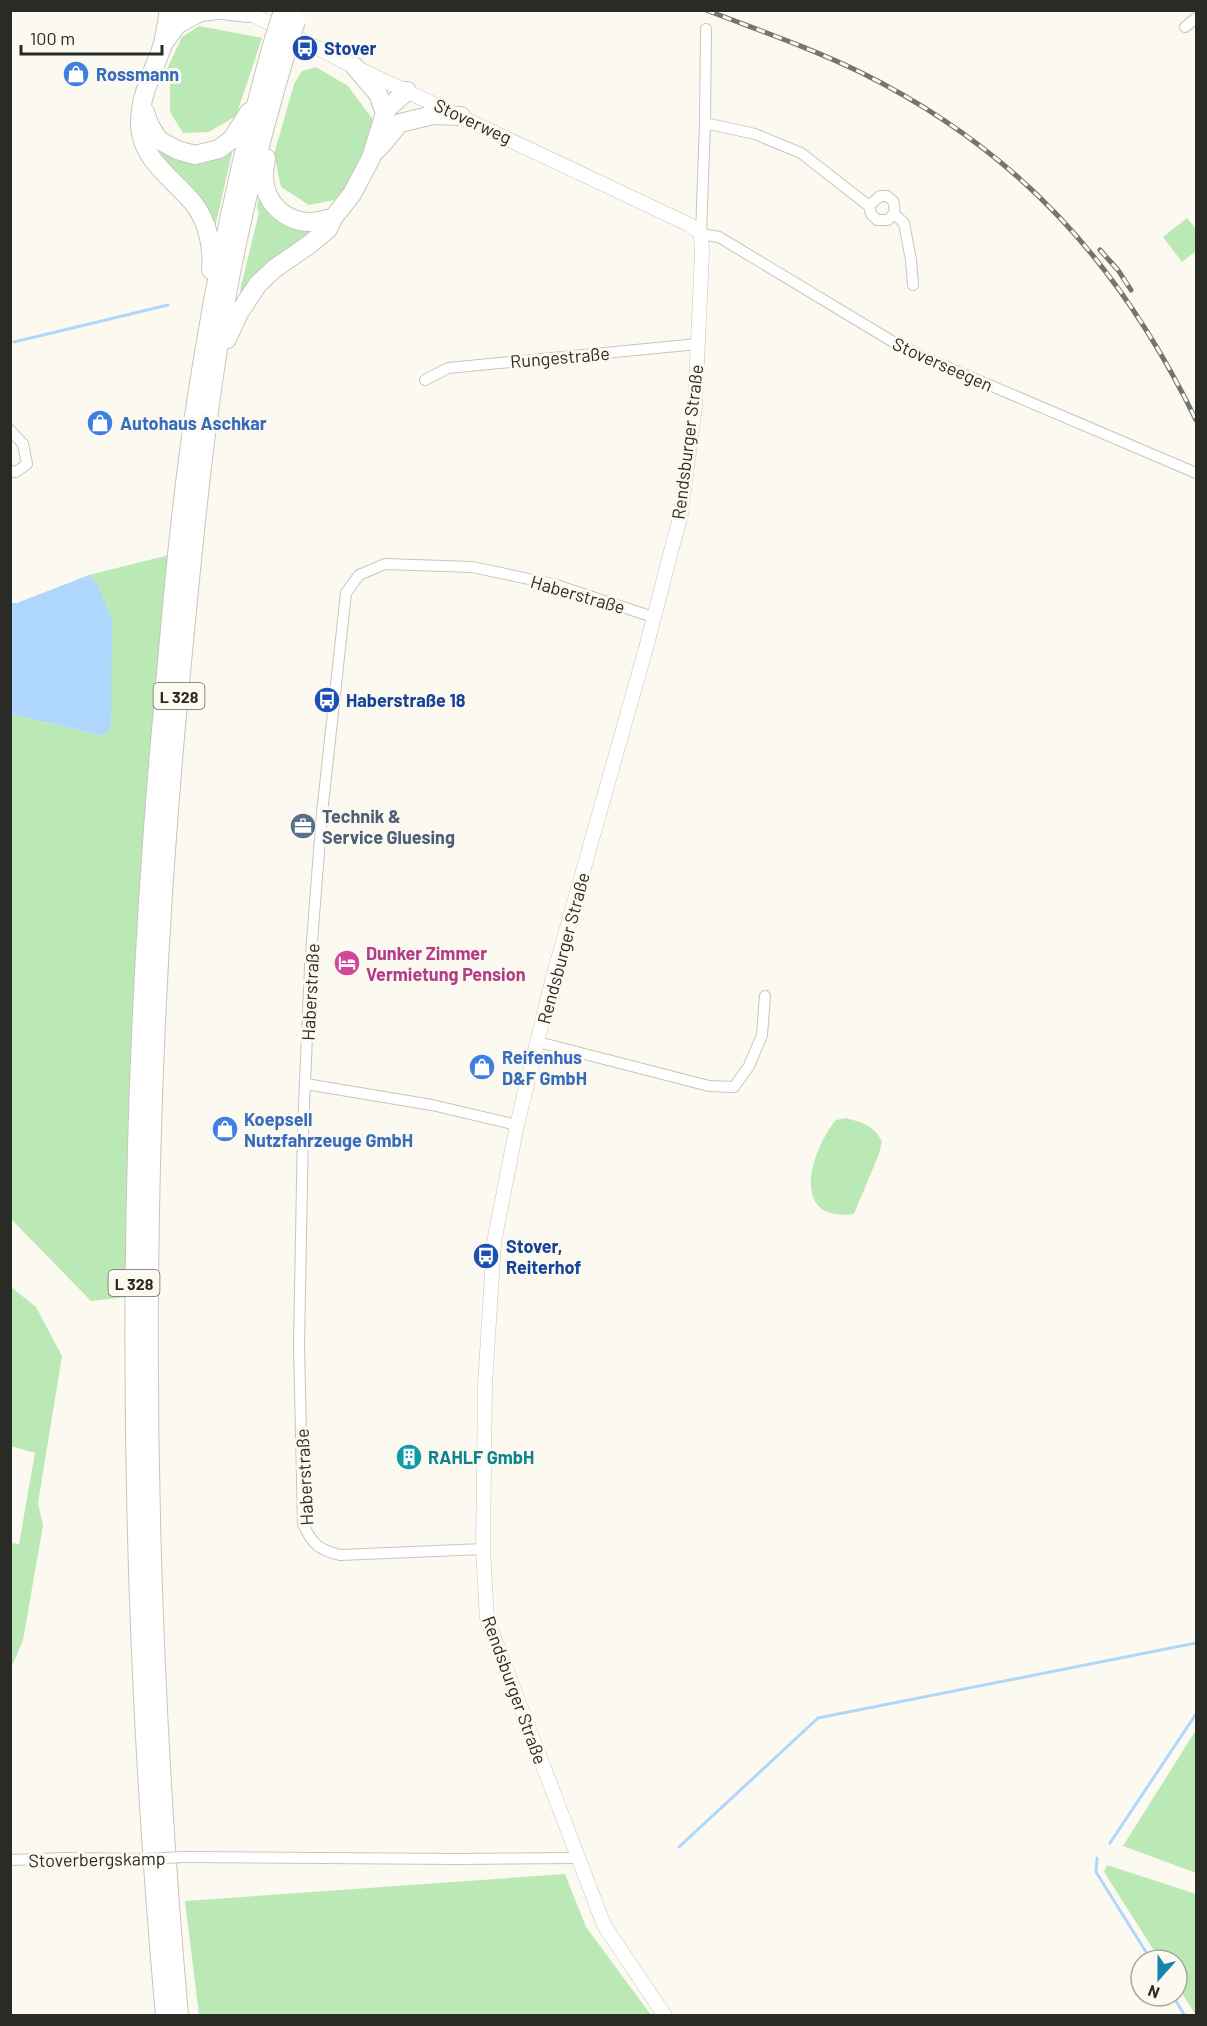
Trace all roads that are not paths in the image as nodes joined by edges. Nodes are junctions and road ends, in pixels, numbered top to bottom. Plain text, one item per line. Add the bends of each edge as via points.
1 (220, 10) edge
2 (246, 12) edge
3 (175, 13) edge
4 (290, 14) edge
5 (1197, 18) edge
6 (1185, 27) dead end
7 (706, 28) dead end
8 (356, 67) junction
9 (407, 91) junction
10 (266, 94) junction
11 (142, 105) junction
12 (461, 116) junction
13 (392, 118) junction
14 (705, 123) junction
15 (869, 206) junction
16 (894, 214) junction
17 (333, 218) junction
18 (701, 234) junction
19 (913, 285) dead end
20 (207, 335) junction
21 (698, 344) junction
22 (217, 359) junction
23 (425, 380) dead end
24 (10, 430) edge
25 (10, 471) edge
26 (1197, 473) edge
27 (653, 617) junction
28 (765, 996) dead end
29 (538, 1042) junction
30 (306, 1084) junction
31 (517, 1125) junction
32 (483, 1549) junction
33 (577, 1857) junction
34 (10, 1860) edge
35 (165, 2016) edge
36 (179, 2016) edge
37 (665, 2016) edge

1 - 2 highway
1 - 3 highway
2 - 8 street, Stoverweg
3 - 11 highway via 148,79
4 - 10 highway, L 328, bridge
5 - 6 street
7 - 14 street, Rendsburger Straße
8 - 9 street, Stoverweg
8 - 13 highway
9 - 12 street, Stoverweg
9 - 13 highway via 408,105
10 - 11 highway via 232,139 219,149 195,155 159,140
10 - 17 highway via 267,195 279,211 293,220 311,223
10 - 20 highway, L 328 via 218,267
10 - 22 highway, L 328
11 - 20 highway via 140,127 144,146 195,205 205,224 212,262
12 - 13 highway
12 - 18 street, Stoverweg via 690,225
13 - 17 highway via 352,194
14 - 15 street via 756,134 801,153
14 - 18 street, Rendsburger Straße
15 - 16 street via 877,220 888,220
15 - 16 street via 880,196 887,196 893,201
16 - 19 street via 904,223
17 - 22 highway via 328,229 258,284
18 - 21 street, Rendsburger Straße
18 - 26 street, Stoverseegen via 719,237 895,343
20 - 35 highway, L 328 via 177,550 154,811 140,1023 135,1186 133,1359 141,1675
21 - 23 street, Rungestraße via 448,368
21 - 27 street, Rendsburger Straße via 695,406 681,513
22 - 36 highway, L 328 via 195,527 163,875 149,1191 149,1513 161,1784
24 - 25 street via 22,444 27,464 16,472
27 - 29 street, Rendsburger Straße
27 - 30 street, Haberstraße via 553,584 472,567 385,564 359,575 346,593 322,813
28 - 29 street via 762,1035 749,1066 734,1087 709,1086
29 - 31 street, Rendsburger Straße
30 - 31 street via 432,1105
30 - 32 street, Haberstraße via 299,1345 303,1524 319,1548 340,1555
31 - 32 street, Rendsburger Straße via 494,1242 485,1384
32 - 33 street, Rendsburger Straße via 487,1619
33 - 34 street, Stoverbergskamp, bridge
33 - 37 street, Rendsburger Straße via 604,1925

